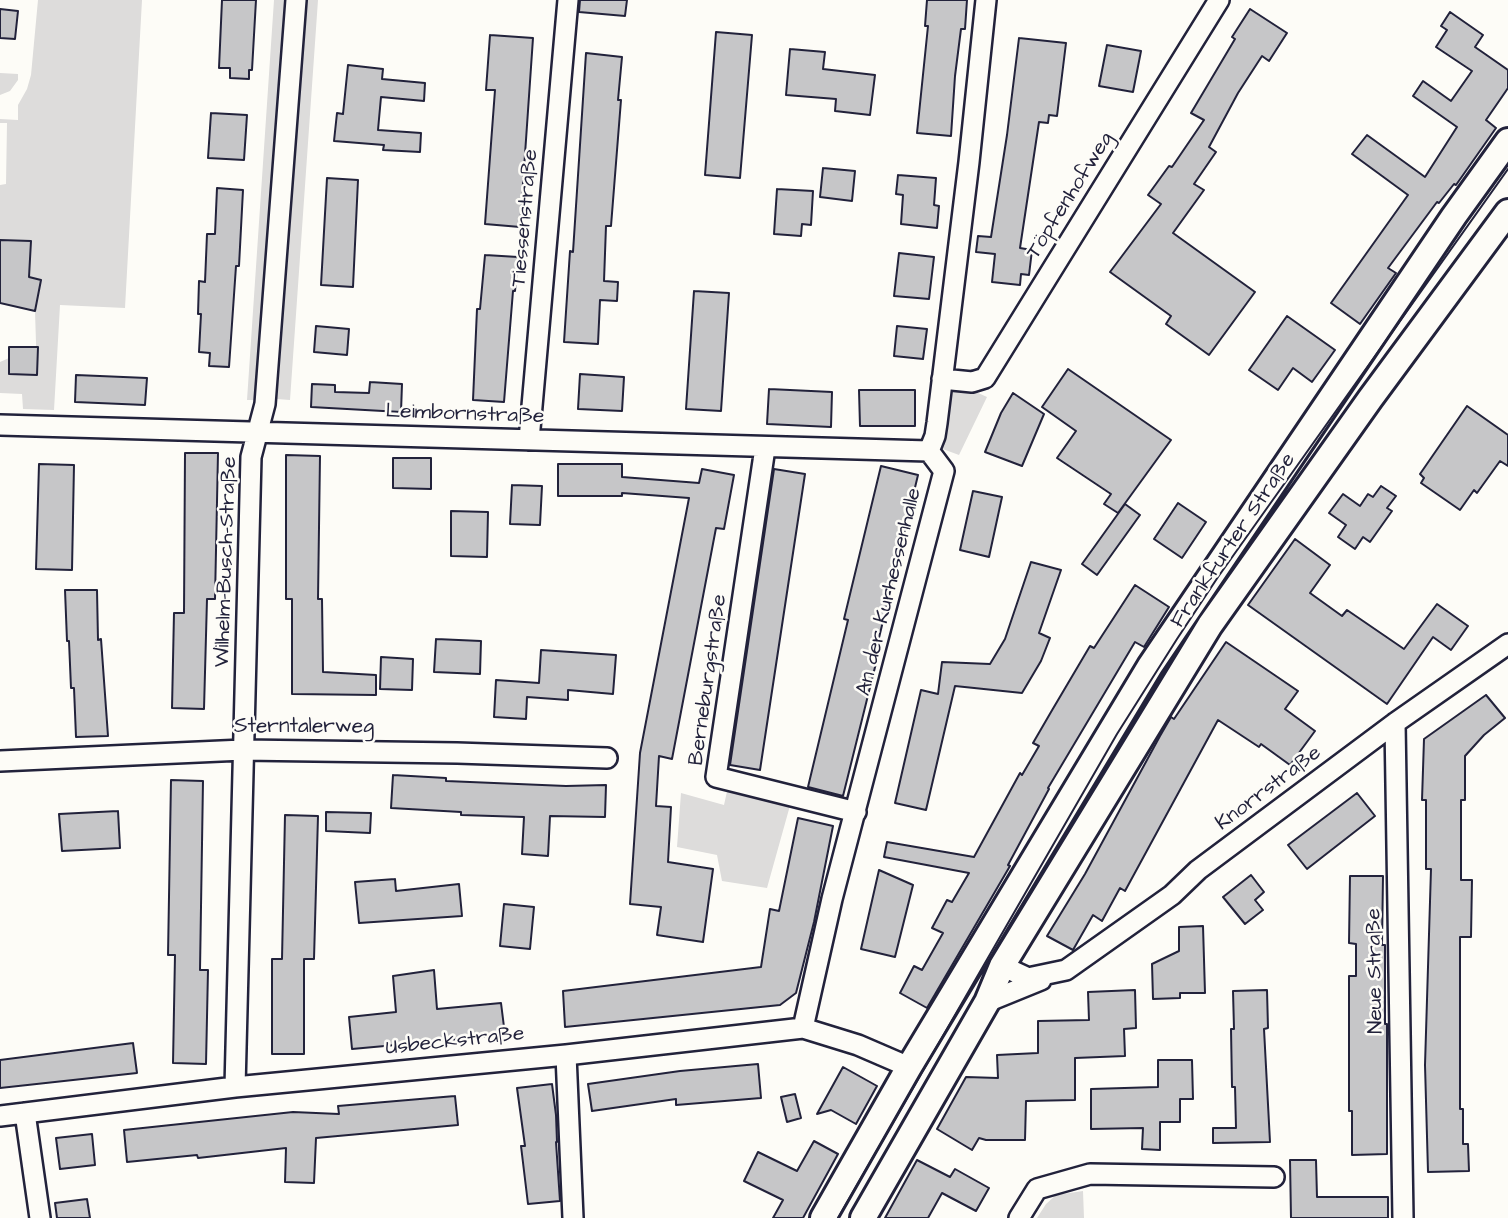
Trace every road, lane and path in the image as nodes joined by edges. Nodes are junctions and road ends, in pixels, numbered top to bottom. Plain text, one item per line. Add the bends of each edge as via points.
1 (296, 0) edge
2 (568, 0) edge
3 (986, 0) edge
4 (1219, 0) edge
5 (1508, 141) edge
6 (1508, 212) edge
7 (942, 379) junction
8 (0, 425) edge
9 (258, 431) junction
10 (529, 440) junction
11 (765, 448) junction
12 (929, 451) junction
13 (1508, 644) edge
14 (1395, 723) junction
15 (243, 750) junction
16 (607, 758) dead end
17 (0, 761) edge
18 (856, 812) junction
19 (977, 952) junction
20 (1002, 966) junction
21 (1059, 973) junction
22 (987, 1002) junction
23 (803, 1028) junction
24 (566, 1055) junction
25 (909, 1067) junction
26 (942, 1080) junction
27 (235, 1087) junction
28 (24, 1114) junction
29 (0, 1116) edge
30 (1274, 1177) dead end
31 (40, 1218) edge
32 (573, 1218) edge
33 (823, 1218) edge
34 (863, 1218) edge
35 (1019, 1218) edge
36 (1403, 1218) edge

1 - 9 street, Wilhelm-Busch-Straße via 265,404
2 - 10 street, Tiessenstraße
3 - 7 street
4 - 7 street, Töpfenhofweg via 985,378 972,382
5 - 19 main road, Frankfurter Straße via 1150,666
6 - 20 main road, Frankfurter Straße via 1209,625
7 - 12 street
8 - 9 street, Leimbornstraße
9 - 10 street, Leimbornstraße
9 - 15 street, Wilhelm-Busch-Straße via 251,457
10 - 11 street, Leimbornstraße
11 - 12 street, Leimbornstraße
11 - 18 street, Berneburgstraße via 716,777
12 - 18 street, An der Kurhessenhalle via 944,471
13 - 14 street, Knorrstraße
14 - 21 street, Knorrstraße via 1198,870 1152,910
14 - 36 street, Neue Straße
15 - 16 street, Sterntalerweg
15 - 17 street, Sterntalerweg
15 - 27 street, Wilhelm-Busch-Straße
18 - 23 street, An der Kurhessenhalle
19 - 20 main road
19 - 25 main road, Frankfurter Straße
20 - 21 street, Knorrstraße via 1028,978
20 - 22 main road, Frankfurter Straße
21 - 22 street, Knorrstraße
22 - 26 main road, Frankfurter Straße
23 - 24 street, Usbeckstraße
23 - 25 street, Usbeckstraße
24 - 27 street, Usbeckstraße
24 - 32 street
25 - 26 main road
25 - 33 main road, Frankfurter Straße
26 - 34 main road, Frankfurter Straße
27 - 28 street, Usbeckstraße
28 - 29 street, Usbeckstraße
28 - 31 street
30 - 35 street via 1090,1174 1037,1189

